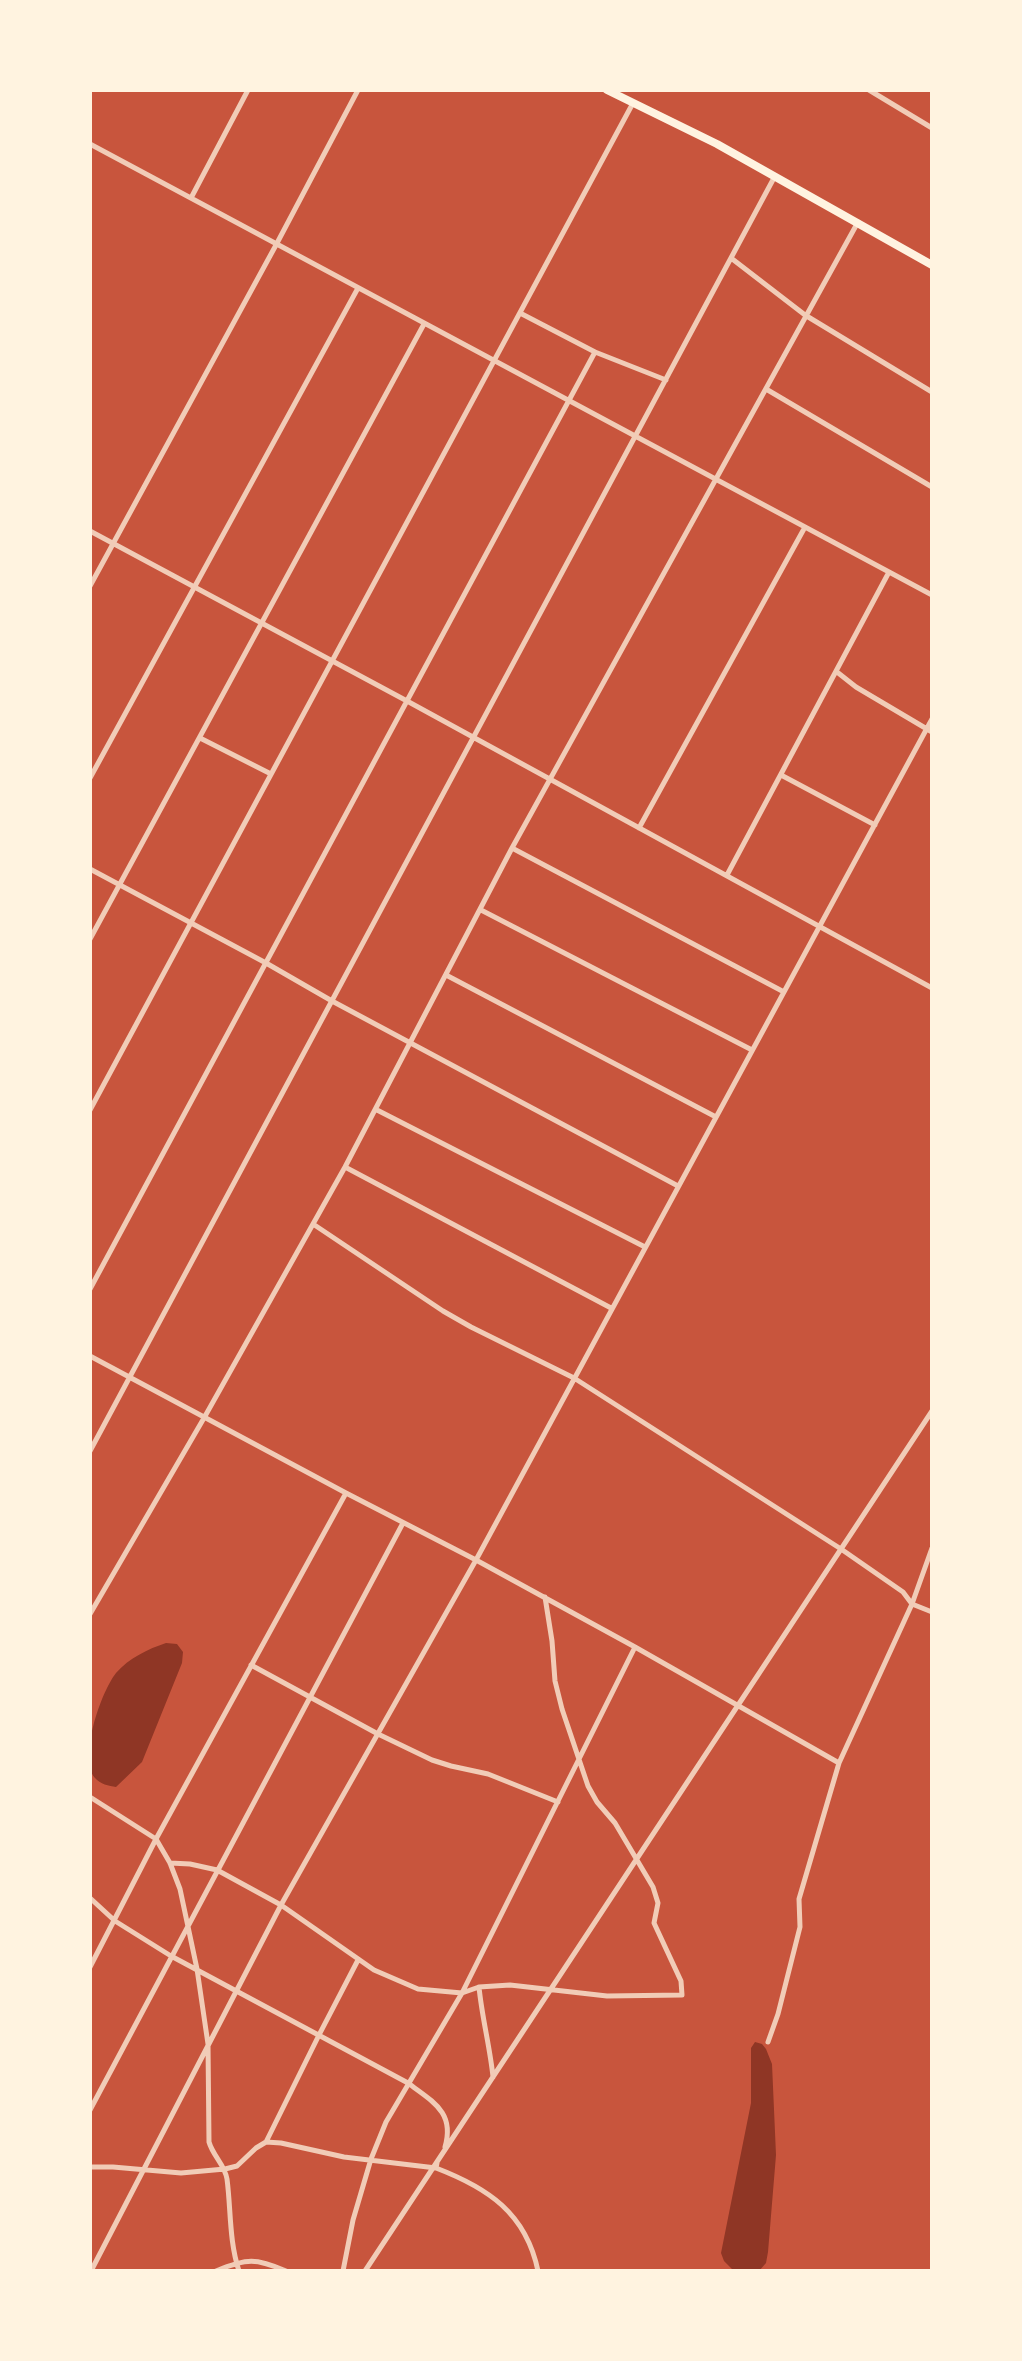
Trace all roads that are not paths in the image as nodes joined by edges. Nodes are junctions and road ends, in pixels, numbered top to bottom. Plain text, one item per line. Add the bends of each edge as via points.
1 (248, 90) edge
2 (358, 90) edge
3 (607, 90) edge
4 (869, 90) edge
5 (633, 103) junction
6 (932, 128) edge
7 (90, 144) edge
8 (775, 176) junction
9 (191, 198) junction
10 (858, 222) junction
11 (276, 245) junction
12 (731, 258) junction
13 (932, 265) edge
14 (358, 288) junction
15 (520, 313) junction
16 (806, 315) junction
17 (424, 324) junction
18 (595, 352) junction
19 (494, 361) junction
20 (666, 380) junction
21 (766, 389) junction
22 (932, 392) edge
23 (568, 400) junction
24 (636, 437) junction
25 (717, 480) junction
26 (932, 487) edge
27 (805, 527) junction
28 (90, 531) edge
29 (112, 543) junction
30 (889, 572) junction
31 (90, 586) edge
32 (194, 587) junction
33 (932, 595) edge
34 (262, 624) junction
35 (332, 662) junction
36 (837, 672) junction
37 (407, 701) junction
38 (932, 719) edge
39 (929, 731) edge
40 (200, 738) junction
41 (472, 738) junction
42 (271, 774) junction
43 (781, 775) junction
44 (90, 778) edge
45 (550, 779) junction
46 (875, 825) junction
47 (639, 828) junction
48 (512, 848) junction
49 (90, 869) edge
50 (727, 875) junction
51 (118, 884) junction
52 (481, 910) junction
53 (191, 923) junction
54 (820, 926) junction
55 (90, 939) edge
56 (266, 963) junction
57 (446, 975) junction
58 (932, 988) edge
59 (784, 992) junction
60 (332, 1001) junction
61 (412, 1043) junction
62 (752, 1050) junction
63 (90, 1110) edge
64 (377, 1110) junction
65 (716, 1117) junction
66 (345, 1167) junction
67 (678, 1186) junction
68 (314, 1224) junction
69 (645, 1247) junction
70 (90, 1288) edge
71 (611, 1308) junction
72 (90, 1356) edge
73 (130, 1378) junction
74 (574, 1378) junction
75 (932, 1411) edge
76 (204, 1418) junction
77 (90, 1451) edge
78 (346, 1493) junction
79 (403, 1523) junction
80 (932, 1548) edge
81 (841, 1550) junction
82 (476, 1560) junction
83 (545, 1597) junction
84 (912, 1604) junction
85 (932, 1612) edge
86 (90, 1614) edge
87 (635, 1647) junction
88 (251, 1665) junction
89 (310, 1698) junction
90 (737, 1705) junction
91 (378, 1734) junction
92 (580, 1758) junction
93 (839, 1763) junction
94 (90, 1797) edge
95 (558, 1802) junction
96 (156, 1839) junction
97 (636, 1859) junction
98 (170, 1863) junction
99 (217, 1870) junction
100 (90, 1898) edge
101 (280, 1905) junction
102 (115, 1921) junction
103 (188, 1925) junction
104 (171, 1956) junction
105 (358, 1960) junction
106 (90, 1967) edge
107 (197, 1970) junction
108 (479, 1987) junction
109 (235, 1991) junction
110 (549, 1991) junction
111 (462, 1993) junction
112 (319, 2035) junction
113 (768, 2042) dead end
114 (208, 2044) junction
115 (493, 2077) junction
116 (408, 2083) junction
117 (90, 2110) edge
118 (266, 2142) junction
119 (440, 2158) junction
120 (371, 2159) junction
121 (90, 2167) edge
122 (435, 2167) junction
123 (225, 2169) junction
124 (143, 2171) junction
125 (236, 2263) junction
126 (91, 2271) edge
127 (216, 2271) edge
128 (239, 2271) edge
129 (286, 2271) edge
130 (343, 2271) edge
131 (365, 2271) edge
132 (538, 2271) edge

1 - 9 street
2 - 11 street
3 - 5 main road
4 - 6 street
5 - 8 main road
5 - 15 street
7 - 9 street
8 - 10 main road
8 - 12 street
9 - 11 street
10 - 13 main road
10 - 16 street
11 - 14 street
11 - 29 street
12 - 16 street
12 - 20 street
14 - 17 street
14 - 32 street
15 - 18 street
15 - 19 street
16 - 21 street
16 - 22 street
17 - 19 street
17 - 34 street
18 - 20 street
18 - 23 street
19 - 23 street
19 - 35 street
20 - 24 street
21 - 25 street
21 - 26 street
23 - 24 street
23 - 37 street
24 - 25 street
24 - 41 street
25 - 27 street
25 - 45 street
27 - 30 street
27 - 47 street
28 - 29 street
29 - 31 street
29 - 32 street
30 - 33 street
30 - 36 street
32 - 34 street
32 - 44 street
34 - 35 street
34 - 40 street
35 - 37 street
35 - 42 street
36 - 39 street
36 - 43 street
37 - 41 street
37 - 56 street
38 - 39 street
39 - 46 street
40 - 42 street
40 - 51 street
41 - 45 street
41 - 60 street
42 - 53 street
43 - 46 street
43 - 50 street
45 - 47 street
45 - 48 street
46 - 54 street
47 - 50 street
48 - 52 street
48 - 59 street
49 - 51 street
50 - 54 street
51 - 53 street
51 - 55 street
52 - 57 street
52 - 62 street
53 - 56 street
53 - 63 street
54 - 58 street
54 - 59 street
56 - 60 street
56 - 70 street
57 - 61 street
57 - 65 street
59 - 62 street
60 - 61 street
60 - 73 street
61 - 64 street
61 - 67 street
62 - 65 street
64 - 66 street
64 - 69 street
65 - 67 street
66 - 68 street
66 - 71 street
67 - 69 street
68 - 74 street via 443,1311
68 - 76 street
69 - 71 street
71 - 74 street
72 - 73 street
73 - 76 street
73 - 77 street
74 - 81 street
74 - 82 street
75 - 81 street
76 - 78 street
76 - 86 street
78 - 79 street
78 - 88 street
79 - 82 street
79 - 89 street
80 - 84 street
81 - 84 street via 897,1588
81 - 90 street
82 - 83 street
82 - 91 street
83 - 87 street
83 - 92 street via 555,1681
84 - 85 street
84 - 93 street
87 - 90 street
87 - 92 street
88 - 89 street
88 - 96 street
89 - 91 street
89 - 99 street
90 - 93 street
90 - 97 street
91 - 95 street via 432,1760 488,1774
91 - 101 street
92 - 95 street
92 - 97 street via 597,1803 615,1823
93 - 113 street via 799,1899 800,1927
94 - 96 street
95 - 111 street
96 - 98 street
96 - 102 street
97 - 110 street
97 - 110 street via 657,1897 654,1923 681,1982 682,1995
98 - 99 street
98 - 103 street
99 - 101 street
99 - 103 street
100 - 102 street
101 - 105 street
101 - 109 street
102 - 104 street
102 - 106 street
103 - 104 street
103 - 107 street
104 - 107 street
104 - 117 street
105 - 111 street via 418,1989
105 - 112 street
107 - 109 street
107 - 114 street
108 - 110 street via 510,1985
108 - 111 street
108 - 115 street
109 - 112 street
109 - 114 street
110 - 115 street
111 - 116 street
112 - 116 street
112 - 118 street
114 - 123 street via 209,2142 212,2153
114 - 124 street
115 - 119 street
116 - 119 street via 444,2114 449,2132
116 - 120 street
118 - 120 street
118 - 123 street via 237,2166
119 - 122 street
120 - 122 street
120 - 130 street
121 - 124 street
122 - 131 street
122 - 132 street via 478,2186 500,2202 530,2244
123 - 124 street
123 - 125 street
124 - 126 street
125 - 127 street
125 - 128 street
125 - 129 street via 258,2260

